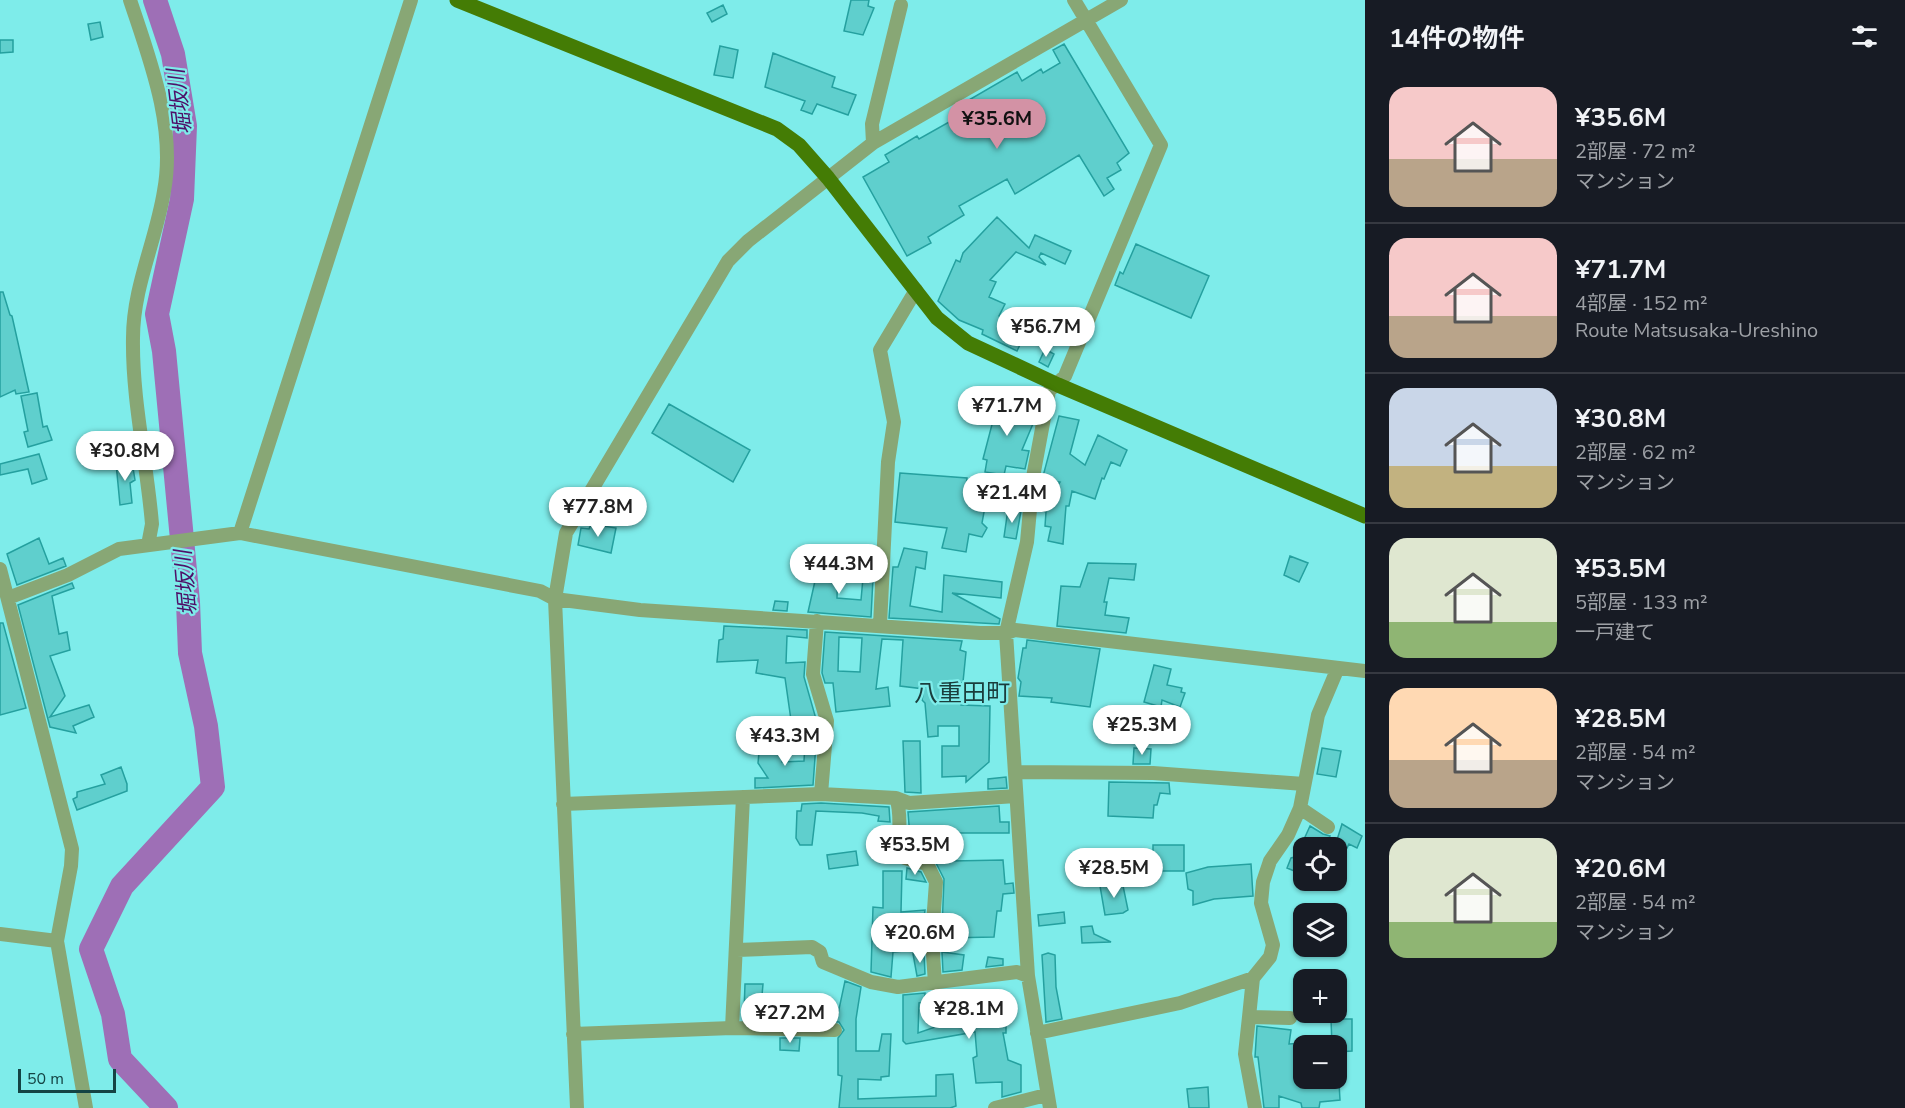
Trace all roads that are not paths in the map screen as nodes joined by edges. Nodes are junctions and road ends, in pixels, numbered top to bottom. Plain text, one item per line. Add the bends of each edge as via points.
1 (129, 0) edge
2 (411, 0) edge
3 (457, 0) edge
4 (1074, 0) edge
5 (1121, 0) edge
6 (901, 5) dead end
7 (1086, 20) junction
8 (873, 142) junction
9 (828, 178) junction
10 (916, 290) junction
11 (1058, 385) junction
12 (1365, 516) edge
13 (240, 533) junction
14 (152, 544) junction
15 (0, 569) edge
16 (8, 598) junction
17 (555, 599) junction
18 (817, 621) junction
19 (880, 626) junction
20 (1006, 633) junction
21 (1337, 670) junction
22 (1365, 672) edge
23 (1014, 772) junction
24 (1305, 784) junction
25 (821, 794) junction
26 (1016, 796) junction
27 (743, 797) junction
28 (896, 798) junction
29 (563, 804) junction
30 (1300, 808) junction
31 (1328, 827) dead end
32 (0, 934) edge
33 (57, 941) junction
34 (737, 950) junction
35 (1029, 976) junction
36 (1253, 978) junction
37 (935, 984) junction
38 (1249, 1017) junction
39 (1290, 1018) dead end
40 (732, 1028) junction
41 (835, 1030) dead end
42 (1037, 1033) junction
43 (573, 1034) junction
44 (1048, 1102) edge
45 (86, 1108) edge
46 (577, 1108) edge
47 (995, 1108) edge
48 (1255, 1108) edge

1 - 14 street via 154,79 167,150 164,193 140,279 133,338
2 - 13 street
3 - 9 main road via 777,129 799,145
4 - 7 street
5 - 7 street
6 - 8 street via 872,124
7 - 8 street
7 - 11 street via 1161,145
8 - 9 street
9 - 10 main road
9 - 17 street via 728,261 566,533
10 - 11 main road via 937,318 968,343
10 - 19 street via 880,350 894,422 888,462
11 - 12 main road
11 - 20 street via 1049,391 1033,477 1027,542
13 - 14 street
13 - 17 street via 540,591
14 - 16 street via 119,549 68,575
15 - 16 street
16 - 33 street via 72,849
17 - 18 street via 640,610
17 - 29 street
18 - 19 street
18 - 25 street via 813,674 826,721
19 - 20 street
20 - 21 street via 1015,630
20 - 23 street
21 - 22 street
21 - 24 street via 1318,715
23 - 24 street via 1153,773
23 - 26 street
24 - 30 street
25 - 27 street
25 - 28 street
26 - 28 street via 909,803
26 - 35 street
27 - 29 street
27 - 34 street
28 - 37 street via 901,811 899,849 905,858 927,864 936,882 932,938
29 - 43 street
30 - 31 street
30 - 36 street via 1270,861 1263,882 1261,903 1273,945 1270,957
32 - 33 street
33 - 45 street
34 - 37 street via 812,947 820,952 823,962 871,982 898,987
34 - 40 street
35 - 37 street via 1017,972
35 - 42 street
36 - 38 street
36 - 42 street via 1180,1003
38 - 39 street
38 - 48 street via 1245,1054
40 - 41 street
40 - 43 street
42 - 44 street
43 - 46 street
44 - 47 street

